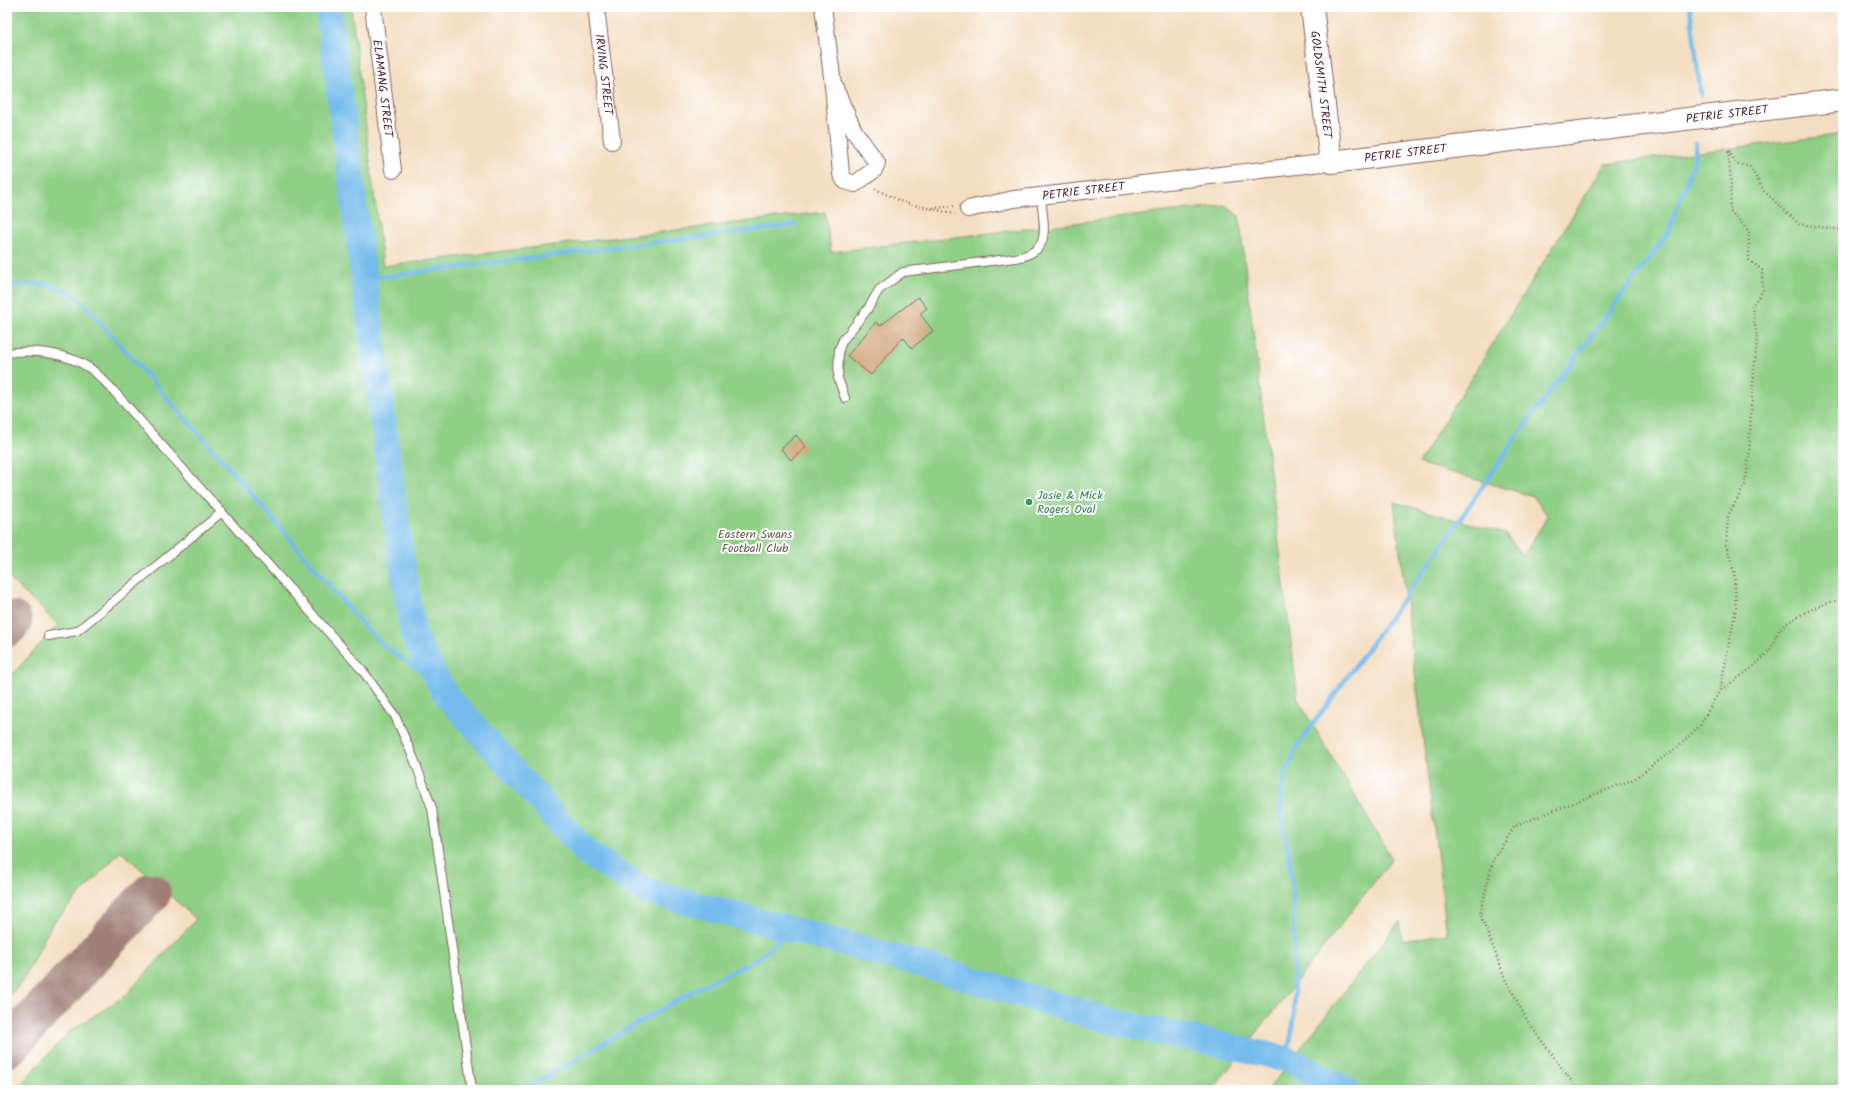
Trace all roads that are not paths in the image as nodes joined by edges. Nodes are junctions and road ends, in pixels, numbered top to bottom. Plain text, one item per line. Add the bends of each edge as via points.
1 (373, 7) edge
2 (596, 7) edge
3 (823, 7) edge
4 (1312, 7) edge
5 (833, 84) junction
6 (1843, 100) edge
7 (612, 141) dead end
8 (1331, 162) junction
9 (393, 170) dead end
10 (1041, 196) junction
11 (968, 209) road end
12 (7, 353) edge
13 (845, 398) dead end
14 (222, 512) junction
15 (48, 636) dead end
16 (472, 1090) edge

1 - 9 street, ELAMANG STREET
2 - 7 street, IRVING STREET
3 - 5 street
4 - 8 street, GOLDSMITH STREET
5 - 5 street via 854,131 877,163 874,170 855,184 845,181 840,170
6 - 8 street, PETRIE STREET
8 - 10 street, PETRIE STREET
10 - 11 street, PETRIE STREET
10 - 13 lane via 1044,238 1041,246 1030,255 903,272 879,290 838,349 838,378
12 - 14 lane via 48,353 70,358 91,369
14 - 15 lane via 77,631
14 - 16 lane via 364,671 395,716 414,759 432,808

